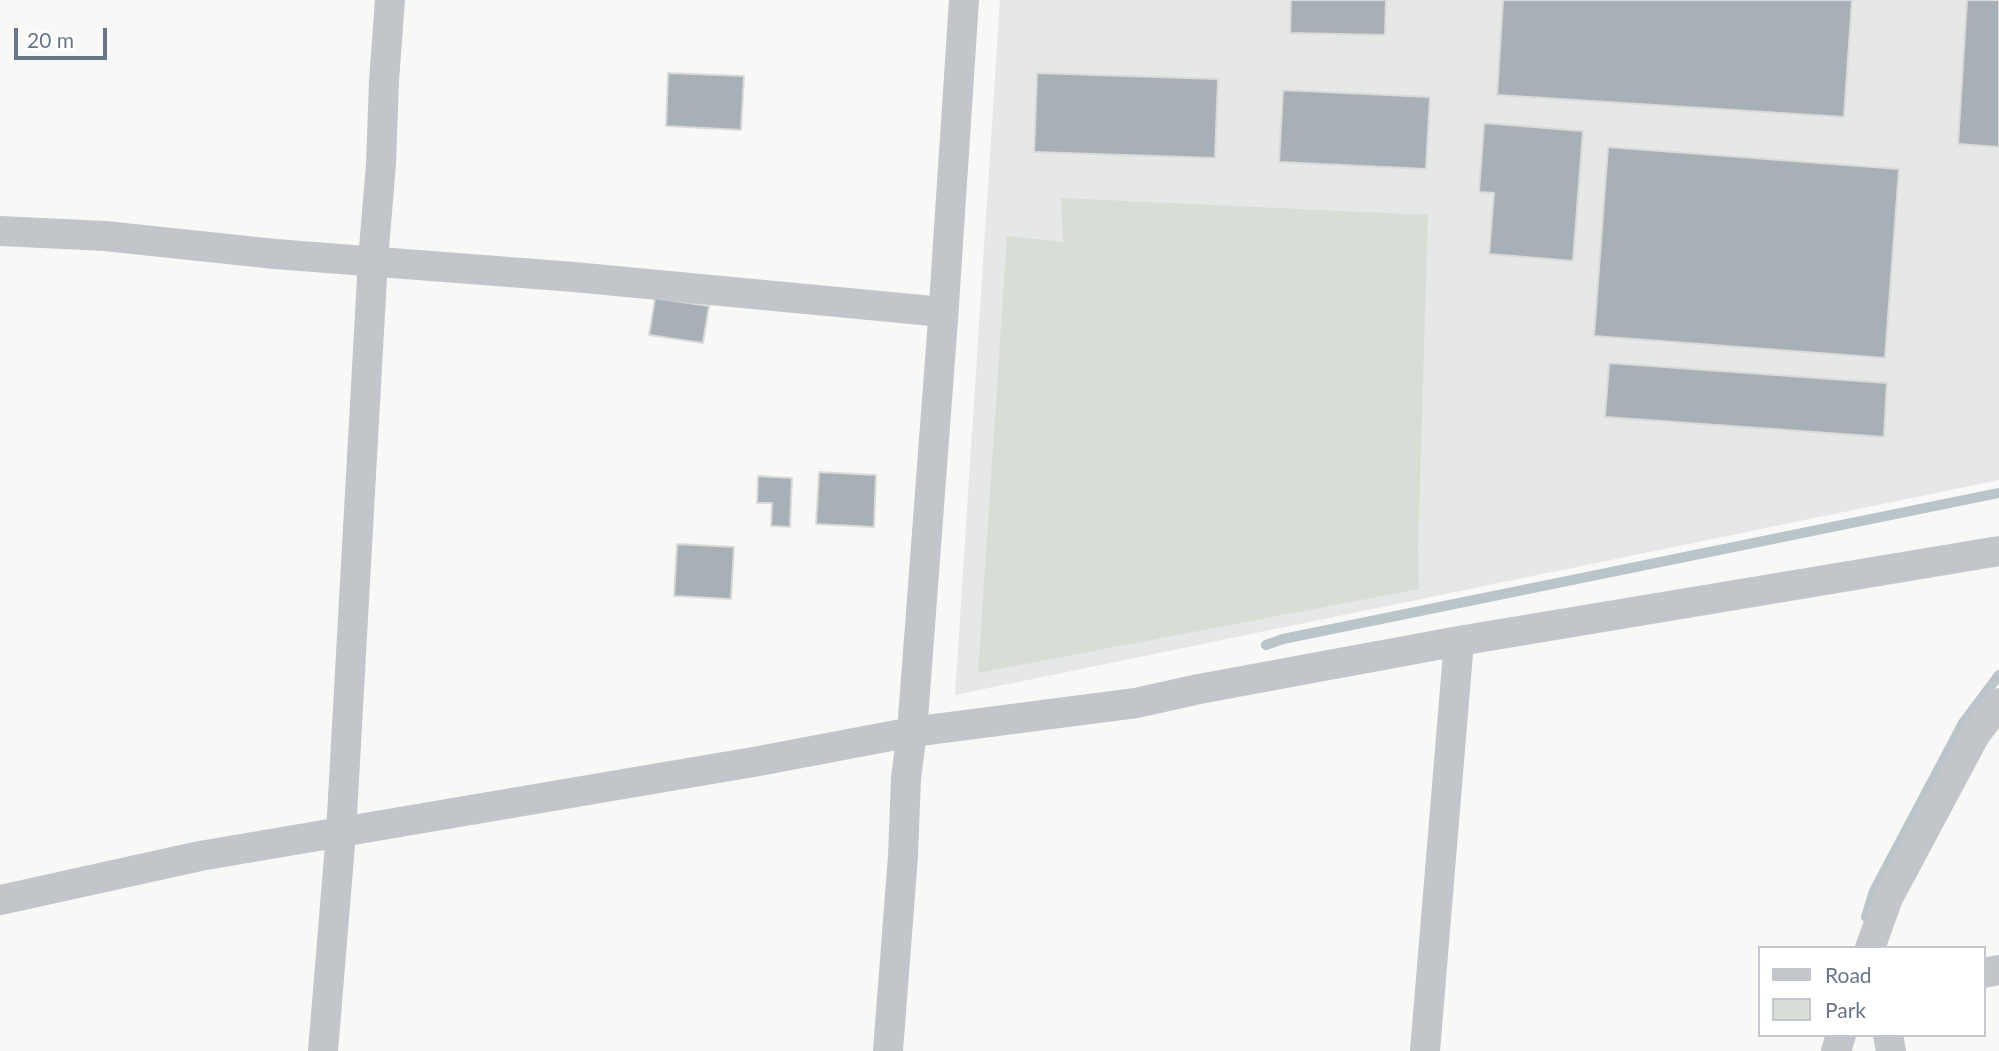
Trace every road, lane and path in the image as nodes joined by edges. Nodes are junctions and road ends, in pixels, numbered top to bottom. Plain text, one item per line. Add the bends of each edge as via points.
1 (390, 0) edge
2 (964, 0) edge
3 (0, 231) edge
4 (373, 260) junction
5 (943, 312) junction
6 (1999, 551) edge
7 (1459, 641) junction
8 (1999, 703) edge
9 (912, 732) junction
10 (341, 833) junction
11 (0, 900) edge
12 (1871, 946) edge
13 (323, 1051) edge
14 (888, 1051) edge
15 (1424, 1051) edge

1 - 4 street
2 - 5 street
3 - 4 street
4 - 5 street
4 - 10 street
5 - 9 street
6 - 7 street
7 - 9 street via 1136,703
7 - 15 street
8 - 12 street via 1975,735 1888,898
9 - 10 street
9 - 14 street
10 - 11 street via 200,856
10 - 13 street

